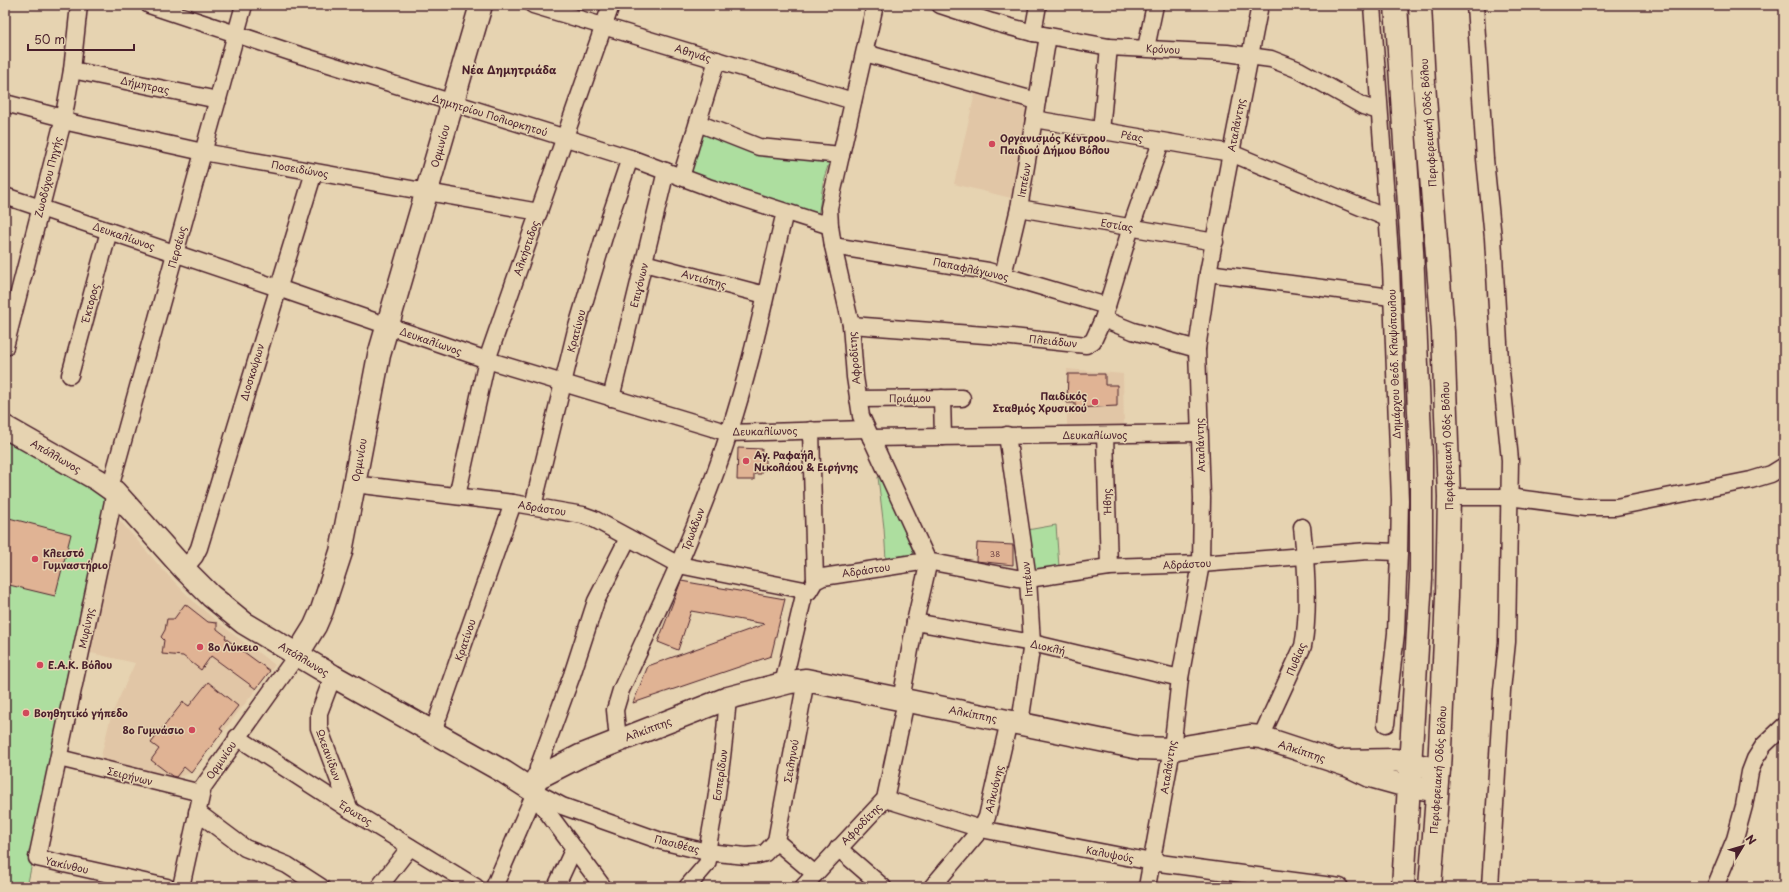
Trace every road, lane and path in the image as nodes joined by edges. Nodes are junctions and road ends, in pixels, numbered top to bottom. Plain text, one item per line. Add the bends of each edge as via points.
1 (79, 5) edge
2 (149, 5) edge
3 (244, 5) edge
4 (480, 5) edge
5 (533, 5) edge
6 (611, 5) edge
7 (875, 5) edge
8 (940, 5) edge
9 (1038, 5) edge
10 (1155, 5) edge
11 (1260, 5) edge
12 (1372, 5) edge
13 (1396, 5) edge
14 (1420, 5) edge
15 (1474, 5) edge
16 (969, 10) edge
17 (604, 27) junction
18 (1040, 34) junction
19 (236, 35) junction
20 (1109, 47) junction
21 (1146, 48) junction
22 (865, 53) junction
23 (1249, 55) junction
24 (717, 60) junction
25 (72, 70) junction
26 (218, 100) junction
27 (853, 101) junction
28 (1037, 101) junction
29 (5, 103) edge
30 (452, 103) junction
31 (1379, 111) junction
32 (1034, 119) junction
33 (63, 120) junction
34 (698, 123) junction
35 (1102, 131) junction
36 (565, 138) junction
37 (1162, 142) junction
38 (203, 152) junction
39 (1230, 153) junction
40 (841, 155) junction
41 (630, 158) junction
42 (666, 171) junction
43 (314, 172) junction
44 (681, 177) junction
45 (426, 192) junction
46 (5, 196) edge
47 (40, 207) junction
48 (1019, 208) junction
49 (539, 212) junction
50 (785, 212) junction
51 (1387, 218) junction
52 (830, 226) junction
53 (1131, 227) junction
54 (109, 231) junction
55 (1215, 242) junction
56 (833, 246) junction
57 (175, 254) junction
58 (644, 263) junction
59 (1208, 273) junction
60 (1003, 275) junction
61 (278, 288) junction
62 (765, 295) junction
63 (1391, 297) junction
64 (1105, 312) junction
65 (851, 325) junction
66 (387, 326) junction
67 (5, 347) edge
68 (1197, 349) junction
69 (487, 360) junction
70 (70, 375) dead end
71 (562, 384) junction
72 (611, 398) junction
73 (942, 398) junction
74 (962, 398) dead end
75 (858, 399) junction
76 (5, 427) edge
77 (811, 430) junction
78 (729, 433) junction
79 (868, 433) junction
80 (1199, 433) junction
81 (1006, 435) junction
82 (1105, 435) junction
83 (943, 437) junction
84 (1784, 466) edge
85 (354, 484) junction
86 (112, 490) junction
87 (457, 496) junction
88 (1449, 497) junction
89 (1509, 497) junction
90 (513, 503) junction
91 (533, 506) junction
92 (1302, 527) dead end
93 (628, 538) junction
94 (1399, 552) junction
95 (1305, 556) junction
96 (927, 561) junction
97 (1200, 564) junction
98 (679, 565) junction
99 (1109, 567) junction
100 (184, 569) junction
101 (1028, 579) junction
102 (810, 586) junction
103 (915, 622) junction
104 (1032, 643) junction
105 (297, 655) junction
106 (333, 676) junction
107 (1180, 678) junction
108 (806, 680) junction
109 (783, 684) junction
110 (728, 698) junction
111 (904, 701) junction
112 (1014, 722) junction
113 (1386, 724) dead end
114 (1784, 726) edge
115 (433, 732) junction
116 (238, 737) junction
117 (1261, 737) junction
118 (618, 740) junction
119 (1172, 748) junction
120 (59, 758) junction
121 (1333, 761) junction
122 (1411, 763) junction
123 (1438, 780) junction
124 (1410, 786) junction
125 (534, 788) junction
126 (201, 793) junction
127 (885, 799) junction
128 (350, 810) junction
129 (197, 812) junction
130 (981, 829) junction
131 (776, 841) junction
132 (410, 847) junction
133 (574, 848) junction
134 (838, 848) junction
135 (708, 852) junction
136 (37, 858) joint
137 (1152, 862) junction
138 (815, 874) junction
139 (1251, 881) edge
140 (167, 887) edge
141 (181, 887) edge
142 (321, 887) edge
143 (379, 887) edge
144 (476, 887) edge
145 (494, 887) edge
146 (556, 887) edge
147 (603, 887) edge
148 (688, 887) edge
149 (803, 887) edge
150 (883, 887) edge
151 (932, 887) edge
152 (1147, 887) edge
153 (1340, 887) edge
154 (1404, 887) edge
155 (1430, 887) edge
156 (1490, 887) edge
157 (1715, 887) edge

1 - 25 street, Ζωοδόχου Πηγής
2 - 19 street, Δημητρίου Πολιορκητού
3 - 19 street, Περσέως
4 - 30 street, Ορμινίου
5 - 17 street, Αθηνάς
6 - 17 street, Αλκήστιδος
7 - 22 street, Αφροδίτης
8 - 16 street, Κρόνου
9 - 18 street, Ιππέων
10 - 21 street
11 - 23 street, Αταλάντης
12 - 31 street, Δημάρχου Θεόδ. Κλαψόπουλου
13 - 122 street via 1412,250 1421,457 1421,579
14 - 88 street, Περιφερειακή Οδός Βόλου via 1443,332
15 - 89 street via 1500,361 1510,452
16 - 18 street, Κρόνου
17 - 24 street, Αθηνάς
17 - 36 street, Αλκήστιδος
18 - 20 street, Κρόνου
18 - 28 street, Ιππέων
19 - 26 street, Περσέως
19 - 30 street, Δημητρίου Πολιορκητού
20 - 21 street, Κρόνου
20 - 35 street
21 - 23 street, Κρόνου
22 - 27 street, Αφροδίτης
22 - 28 street
23 - 31 street, Κρόνου via 1284,63 1363,106
23 - 39 street, Αταλάντης
24 - 27 street, Αθηνάς
24 - 34 street
25 - 26 street, Δήμητρας
25 - 33 street, Ζωοδόχου Πηγής
26 - 38 street, Περσέως
27 - 40 street, Αφροδίτης
28 - 32 street, Ιππέων
29 - 33 street, Ποσειδώνος
30 - 36 street, Δημητρίου Πολιορκητού
30 - 45 street, Ορμινίου
31 - 51 street, Δημάρχου Θεόδ. Κλαψόπουλου
32 - 35 street, Ρέας
32 - 48 street, Ιππέων
33 - 38 street, Ποσειδώνος
33 - 47 street, Ζωοδόχου Πηγής
34 - 40 street via 759,147
34 - 44 street
35 - 37 street, Ρέας
36 - 41 street, Δημητρίου Πολιορκητού
36 - 49 street, Αλκήστιδος
37 - 39 street, Ρέας
37 - 53 street, Πλειάδων
38 - 43 street, Ποσειδώνος
38 - 57 street, Περσέως
39 - 51 street, Ρέας
39 - 55 street, Αταλάντης
40 - 52 street, Αφροδίτης via 829,208
41 - 42 street, Δημητρίου Πολιορκητού
41 - 71 street, Κρατίνου via 591,276
42 - 44 street, Δημητρίου Πολιορκητού
42 - 58 street, Επιγόνων
43 - 45 street, Ποσειδώνος
43 - 61 street, Διοσκούρων
44 - 50 street, Δημητρίου Πολιορκητού
45 - 49 street, Ποσειδώνος
45 - 66 street, Ορμινίου
46 - 47 street, Δευκαλίωνος
47 - 54 street, Δευκαλίωνος
47 - 67 street, Ζωοδόχου Πηγής
48 - 53 street, Εστίας
48 - 60 street, Ιππέων
49 - 69 street, Αλκήστιδος
50 - 52 street, Δημητρίου Πολιορκητού
50 - 62 street, Τρωάδων
51 - 63 street, Δημάρχου Θεόδ. Κλαψόπουλου
52 - 56 street, Αφροδίτης
53 - 55 street, Εστίας
53 - 64 street, Πλειάδων
54 - 57 street, Δευκαλίωνος
54 - 70 street, Έκτορος
55 - 59 street, Αταλάντης
56 - 60 street, Παπαφλάγωνος via 927,260
56 - 65 street, Αφροδίτης
57 - 61 street, Δευκαλίωνος
57 - 86 street, Περσέως
58 - 62 street, Αντιόπης
58 - 72 street, Επιγόνων
59 - 63 street
59 - 68 street, Αταλάντης
60 - 64 street, Παπαφλάγωνος
61 - 66 street, Δευκαλίωνος
61 - 100 street, Διοσκούρων via 199,548
62 - 78 street, Τρωάδων via 753,350
63 - 94 street, Δημάρχου Θεόδ. Κλαψόπουλου via 1400,500
64 - 65 street, Πλειάδων via 1093,341 1086,345
64 - 68 street, Παπαφλάγωνος via 1133,331
65 - 75 street, Αφροδίτης
66 - 69 street, Δευκαλίωνος
66 - 85 street, Ορμινίου via 371,391
68 - 80 street, Αταλάντης
69 - 71 street, Δευκαλίωνος
69 - 87 street, Αλκήστιδος
71 - 72 street, Δευκαλίωνος
71 - 91 street, Κρατίνου
72 - 78 street, Δευκαλίωνος
73 - 74 street, Πριάμου
73 - 75 street, Πριάμου
73 - 83 street
75 - 79 street, Αφροδίτης
76 - 86 street, Απόλλωνος
77 - 78 street, Δευκαλίωνος
77 - 79 street, Δευκαλίωνος
77 - 102 street
78 - 98 street, Τρωάδων
79 - 83 street, Δευκαλίωνος
79 - 96 street, Αφροδίτης
80 - 82 street, Δευκαλίωνος
80 - 97 street, Αταλάντης via 1202,498
81 - 82 street, Δευκαλίωνος
81 - 83 street, Δευκαλίωνος
81 - 101 street, Ιππέων
82 - 99 street, Ήβης
84 - 89 street via 1771,474 1751,480 1616,507 1586,507
85 - 87 street, Αδράστου
85 - 105 street, Ορμινίου via 342,546 328,594 315,626
86 - 100 street, Απόλλωνος
86 - 120 street, Μυρίνης
87 - 90 street, Αδράστου
88 - 89 street
88 - 123 street, Περιφερειακή Οδός Βόλου
89 - 156 street via 1507,642
90 - 91 street, Αδράστου
90 - 115 street, Κρατίνου
91 - 93 street, Αδράστου via 583,515
92 - 95 street, Πυθίας
93 - 98 street, Αδράστου
93 - 125 street via 596,601 538,768
94 - 95 street, Αδράστου via 1368,550
94 - 113 street, Δημάρχου Θεόδ. Κλαψόπουλου via 1396,633
95 - 97 street, Αδράστου
95 - 117 street, Πυθίας via 1306,631 1303,646
96 - 101 street, Αδράστου
96 - 102 street, Αδράστου via 823,577
96 - 103 street, Αφροδίτης
97 - 99 street, Αδράστου
97 - 107 street, Αταλάντης
98 - 102 street, Αδράστου
98 - 118 street, Τρωάδων via 621,690 615,710
99 - 101 street, Αδράστου
100 - 105 street, Απόλλωνος via 228,611
101 - 104 street, Ιππέων
102 - 109 street
103 - 104 street, Διοκλή
103 - 111 street, Αφροδίτης
104 - 107 street, Διοκλή
104 - 112 street, Ιππέων
105 - 106 street, Απόλλωνος
105 - 116 street, Ορμινίου
106 - 115 street, Απόλλωνος
106 - 128 street, Ωκεανίδων via 319,713 319,728
107 - 119 street, Αταλάντης
108 - 109 street, Αλκίππης
108 - 111 street, Αλκίππης
108 - 131 street, Σειληνού
109 - 110 street, Αλκίππης
110 - 118 street, Αλκίππης
110 - 135 street, Εσπερίδων via 725,739
111 - 112 street, Αλκίππης
111 - 127 street, Αφροδίτης
112 - 119 street, Αλκίππης via 1139,748
112 - 130 street, Αλκυόνης via 990,810
114 - 157 street via 1764,745 1755,759 1736,840
115 - 125 street, Απόλλωνος
116 - 126 street, Ορμινίου
116 - 128 street, Έρωτος
117 - 119 street, Αλκίππης via 1250,736
117 - 121 street, Αλκίππης
118 - 125 street via 564,763
119 - 137 street, Αταλάντης
120 - 126 street, Σειρήνων
120 - 136 street, Μυρίνης
121 - 122 street via 1395,760
121 - 124 street, Αλκίππης via 1370,776
122 - 123 street
122 - 124 street
123 - 124 street, Αλκίππης
123 - 155 street, Περιφερειακή Οδός Βόλου
124 - 154 street
125 - 133 street, Απόλλωνος
125 - 135 street, Πασιθέας via 562,806 661,841
125 - 145 street
126 - 129 street, Ορμινίου
127 - 130 street, Καλυψούς
127 - 134 street, Αφροδίτης
128 - 132 street, Έρωτος
129 - 141 street, Ορμινίου
129 - 142 street via 245,848 287,865
130 - 137 street, Καλυψούς
130 - 151 street, Αλκυόνης
131 - 135 street, Πασιθέας via 765,853 758,855
131 - 138 street
132 - 143 street
132 - 144 street, Έρωτος
133 - 146 street
133 - 147 street, Απόλλωνος
134 - 138 street, Αφροδίτης
134 - 150 street
135 - 148 street, Εσπερίδων via 707,864
136 - 140 street, Υακίνθου
137 - 139 street, Καλυψούς
137 - 152 street, Αταλάντης
138 - 149 street, Αφροδίτης
139 - 153 street, Καλυψούς

